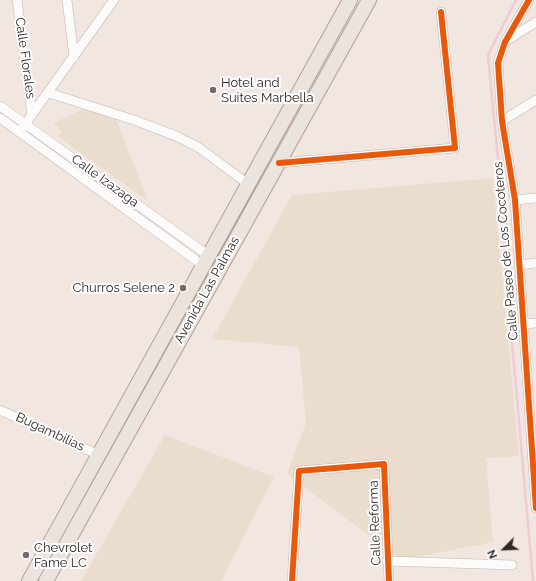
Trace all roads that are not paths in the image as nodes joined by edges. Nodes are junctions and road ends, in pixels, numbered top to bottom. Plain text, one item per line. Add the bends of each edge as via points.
1 (17, 0) edge
2 (67, 0) edge
3 (114, 0) edge
4 (350, 0) edge
5 (369, 0) edge
6 (529, 0) edge
7 (441, 12) dead end
8 (536, 22) edge
9 (505, 42) junction
10 (74, 58) junction
11 (49, 93) junction
12 (536, 100) edge
13 (0, 106) edge
14 (32, 115) junction
15 (0, 118) edge
16 (502, 121) junction
17 (26, 124) junction
18 (20, 132) junction
19 (279, 163) junction
20 (248, 184) junction
21 (536, 190) edge
22 (536, 198) edge
23 (526, 199) junction
24 (515, 200) junction
25 (206, 261) junction
26 (536, 263) edge
27 (519, 265) junction
28 (536, 323) edge
29 (524, 324) junction
30 (532, 384) edge
31 (0, 410) edge
32 (99, 455) junction
33 (534, 455) edge
34 (536, 508) edge
35 (388, 561) junction
36 (512, 565) dead end
37 (29, 581) edge
38 (46, 581) edge
39 (292, 581) edge
40 (389, 581) edge

1 - 14 street, Calle Florales
2 - 10 street
3 - 10 street
4 - 20 main road, Avenida Las Palmas
5 - 19 main road, Avenida Las Palmas
6 - 9 street, Calle Paseo de Los Cocoteros
7 - 19 street via 454,148
8 - 9 street
9 - 16 street, Calle Paseo de Los Cocoteros via 498,63
10 - 11 street
11 - 14 street
11 - 20 street via 176,136 198,147
12 - 16 street
13 - 17 street, Calle Izazaga
14 - 17 street
15 - 18 street, Calle Izazaga
16 - 24 street, Calle Paseo de Los Cocoteros
17 - 18 street
17 - 25 street, Calle Izazaga
18 - 25 street, Calle Izazaga
19 - 38 main road, Avenida Las Palmas
20 - 25 main road, Avenida Las Palmas
21 - 23 street
22 - 23 street
23 - 24 street
24 - 27 street, Calle Paseo de Los Cocoteros
25 - 32 main road, Avenida Las Palmas
26 - 27 street
27 - 29 street, Calle Paseo de Los Cocoteros
28 - 29 street
29 - 30 street, Calle Paseo de Los Cocoteros
30 - 33 street, Calle Paseo de Los Cocoteros
31 - 32 street, Bugambilias
32 - 37 main road, Avenida Las Palmas
33 - 34 street, Calle Paseo de Los Cocoteros
35 - 36 street
35 - 39 street, Calle Reforma via 384,464 299,470
35 - 40 street, Calle Reforma

